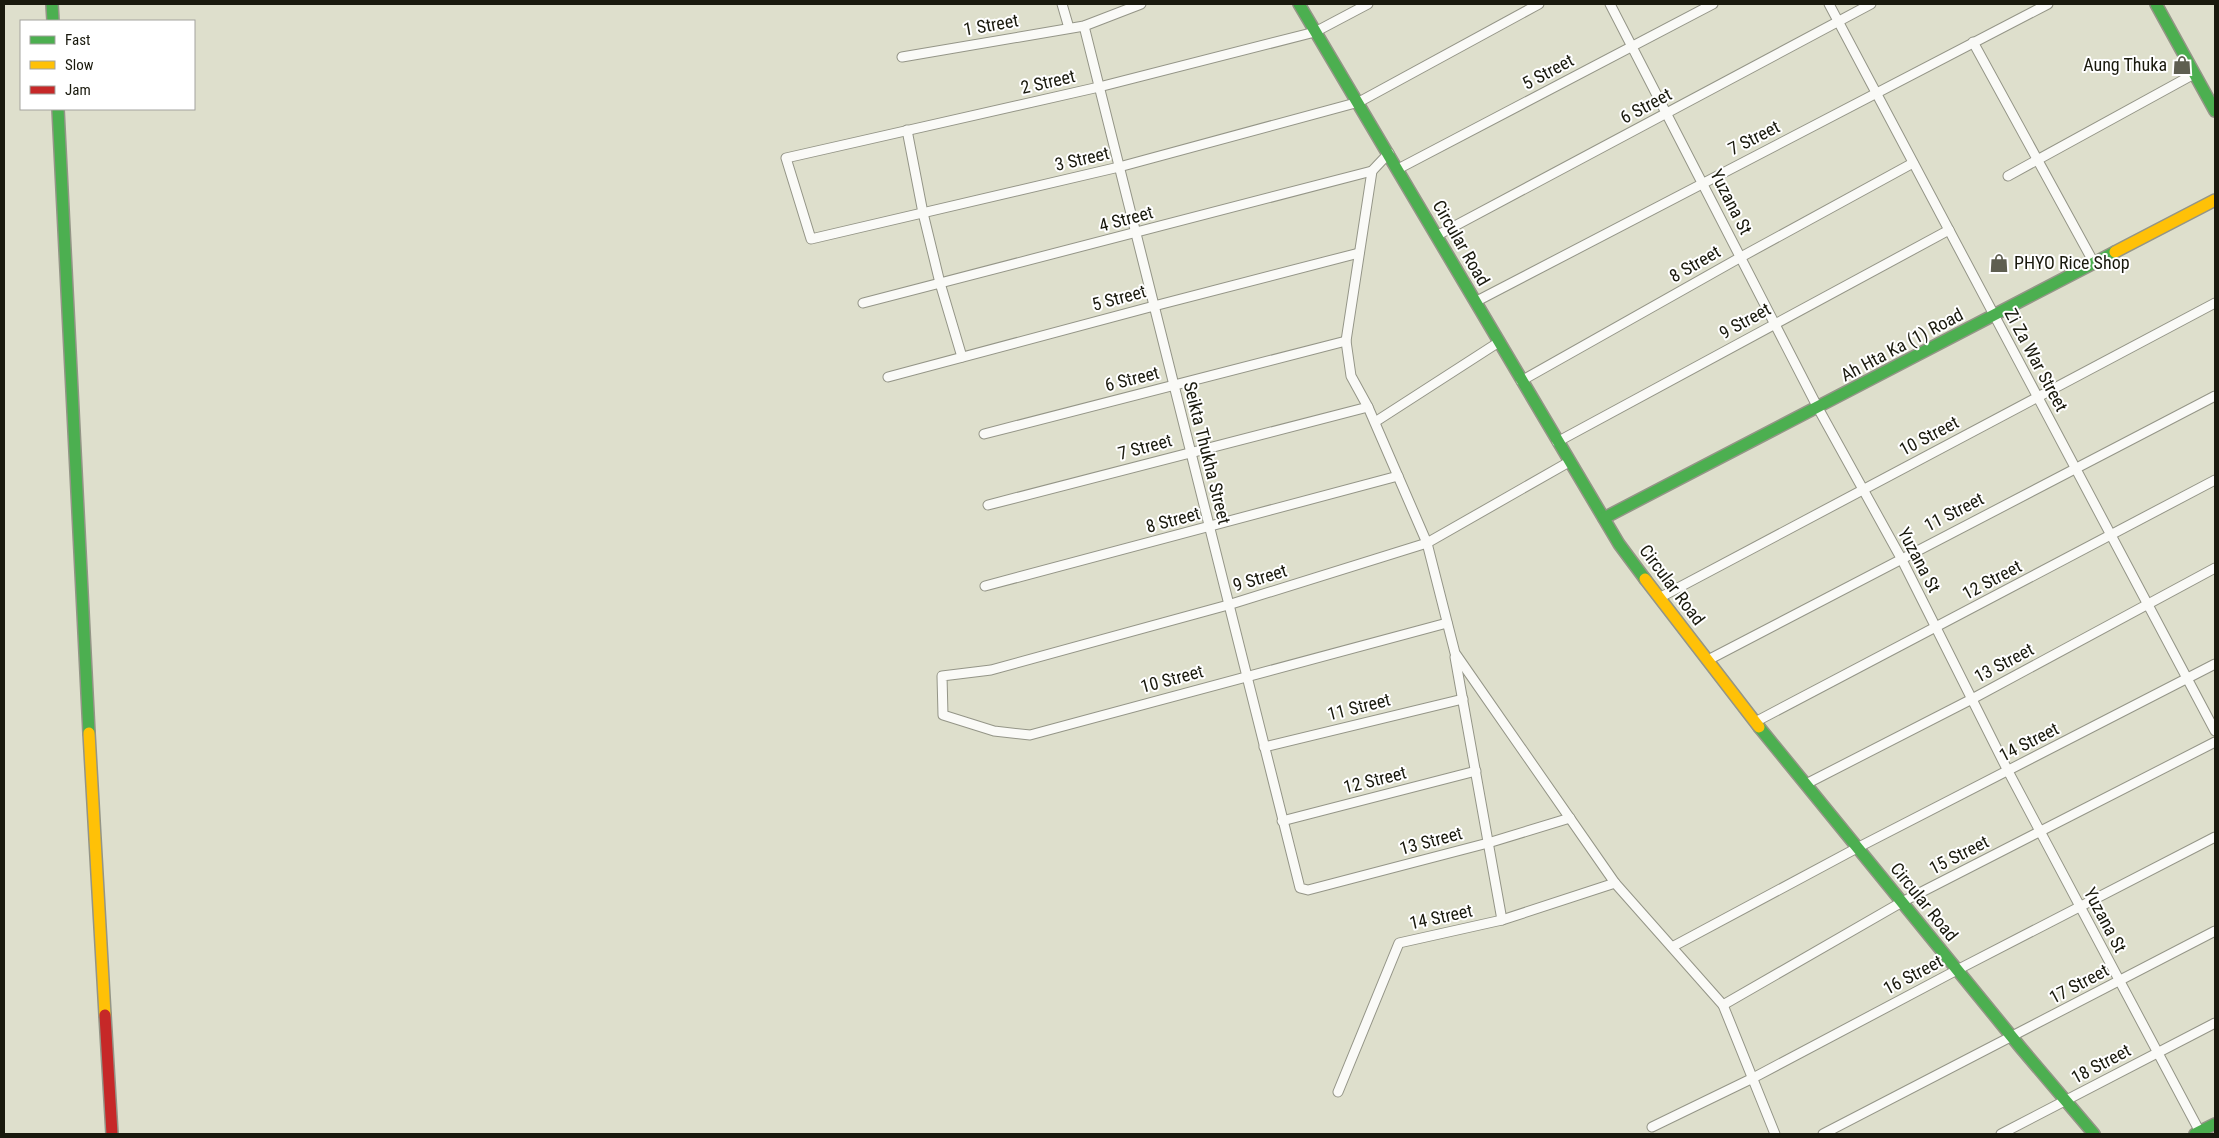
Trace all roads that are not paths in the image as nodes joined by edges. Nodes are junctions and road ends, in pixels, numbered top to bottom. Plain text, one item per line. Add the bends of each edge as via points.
1 (52, 4) edge
2 (1062, 4) edge
3 (1141, 4) edge
4 (1299, 4) edge
5 (1368, 4) edge
6 (1539, 4) edge
7 (1610, 4) edge
8 (1713, 4) edge
9 (1829, 4) edge
10 (1871, 4) edge
11 (2048, 4) edge
12 (2156, 4) edge
13 (53, 20) edge
14 (1838, 22) junction
15 (1084, 26) junction
16 (1069, 28) junction
17 (1315, 32) junction
18 (1973, 42) junction
19 (1633, 46) junction
20 (902, 57) dead end
21 (2194, 74) junction
22 (1099, 87) junction
23 (1876, 93) junction
24 (1359, 102) junction
25 (58, 110) edge
26 (2215, 111) edge
27 (1667, 113) junction
28 (907, 130) junction
29 (1389, 153) junction
30 (2039, 160) junction
31 (1913, 163) junction
32 (1119, 167) junction
33 (1398, 169) junction
34 (1372, 171) junction
35 (2008, 176) dead end
36 (1702, 183) junction
37 (2215, 200) edge
38 (923, 213) junction
39 (1949, 230) junction
40 (1135, 233) junction
41 (1436, 236) junction
42 (811, 239) joint
43 (1359, 253) junction
44 (1741, 257) junction
45 (2094, 263) junction
46 (940, 283) junction
47 (1475, 302) junction
48 (864, 303) dead end
49 (2215, 303) edge
50 (1154, 306) junction
51 (1994, 316) junction
52 (1775, 323) junction
53 (1346, 341) junction
54 (1499, 342) junction
55 (962, 357) junction
56 (888, 377) dead end
57 (1522, 381) junction
58 (1174, 385) junction
59 (2215, 396) edge
60 (2038, 397) junction
61 (1368, 406) junction
62 (1818, 408) junction
63 (1375, 422) junction
64 (984, 434) dead end
65 (1557, 442) junction
66 (1190, 452) junction
67 (1570, 462) junction
68 (2075, 468) junction
69 (1398, 476) junction
70 (2215, 480) edge
71 (1862, 489) junction
72 (988, 505) dead end
73 (1604, 518) junction
74 (1209, 527) junction
75 (2111, 536) junction
76 (1427, 543) junction
77 (1901, 558) junction
78 (2215, 568) edge
79 (985, 586) dead end
80 (1658, 598) junction
81 (2148, 604) junction
82 (1228, 605) junction
83 (1447, 623) junction
84 (1936, 628) junction
85 (1454, 652) junction
86 (1708, 660) junction
87 (2215, 664) edge
88 (942, 676) joint
89 (1246, 676) junction
90 (2187, 678) junction
91 (1463, 698) junction
92 (1972, 699) junction
93 (1757, 721) junction
94 (2215, 731) edge
95 (2215, 742) edge
96 (1264, 746) junction
97 (1476, 771) junction
98 (2008, 771) junction
99 (1806, 784) junction
100 (1570, 818) junction
101 (1282, 821) junction
102 (2040, 832) junction
103 (2215, 837) edge
104 (1488, 843) junction
105 (1857, 848) junction
106 (1615, 883) junction
107 (1300, 888) joint
108 (1902, 902) junction
109 (2080, 907) junction
110 (1502, 920) junction
111 (2215, 931) edge
112 (1672, 947) junction
113 (1957, 970) junction
114 (2119, 981) junction
115 (1723, 1005) junction
116 (2215, 1023) edge
117 (2011, 1038) junction
118 (2157, 1053) junction
119 (1753, 1078) junction
120 (1338, 1092) dead end
121 (2065, 1101) junction
122 (2215, 1124) edge
123 (1652, 1127) dead end
124 (2198, 1133) edge
125 (112, 1134) edge
126 (1775, 1134) edge
127 (1823, 1134) edge
128 (2001, 1134) edge
129 (2094, 1134) edge

1 - 13 street
2 - 16 street
3 - 15 street, 1 Street
4 - 17 street, Circular Road
5 - 17 street
6 - 24 street
7 - 19 street, Yuzana St
8 - 19 street, 5 Street
9 - 14 street, Zi Za War Street
10 - 14 street, 6 Street
11 - 18 street, 7 Street
12 - 21 street
14 - 23 street, Zi Za War Street
14 - 27 street, 6 Street
15 - 16 street, 1 Street
15 - 22 street, Seikta Thukha Street
16 - 20 street, 1 Street
17 - 22 street, 2 Street
17 - 24 street, Circular Road
18 - 23 street, 7 Street
18 - 30 street
19 - 27 street, Yuzana St
19 - 33 street, 5 Street
21 - 26 street
21 - 30 street
22 - 28 street, 2 Street
22 - 32 street, Seikta Thukha Street
23 - 31 street, Zi Za War Street
23 - 36 street, 7 Street
24 - 29 street, Circular Road
24 - 32 street, 3 Street
25 - 125 street
27 - 36 street, Yuzana St
27 - 41 street, 6 Street
28 - 38 street
28 - 42 street, 2 Street via 786,158
29 - 33 street, Circular Road
29 - 34 street
30 - 35 street
30 - 45 street
31 - 39 street, Zi Za War Street
31 - 44 street, 8 Street
32 - 38 street, 3 Street
32 - 40 street, Seikta Thukha Street
33 - 41 street, Circular Road
34 - 40 street, 4 Street
34 - 43 street
36 - 44 street, Yuzana St
36 - 47 street, 7 Street
37 - 45 street, Ah Hta Ka (1) Road
38 - 42 street, 3 Street
38 - 46 street
39 - 51 street, Zi Za War Street
39 - 52 street, 9 Street
40 - 46 street, 4 Street
40 - 50 street, Seikta Thukha Street
41 - 47 street, Circular Road
43 - 50 street, 5 Street
43 - 53 street
44 - 52 street, Yuzana St
44 - 57 street, 8 Street
45 - 51 street, Ah Hta Ka (1) Road
46 - 48 street, 4 Street
46 - 55 street
47 - 54 street, Circular Road
49 - 60 street, 10 Street
50 - 55 street, 5 Street
50 - 58 street, Seikta Thukha Street
51 - 60 street, Zi Za War Street
51 - 62 street, Ah Hta Ka (1) Road
52 - 62 street, Yuzana St
52 - 65 street, 9 Street
53 - 58 street, 6 Street
53 - 61 street via 1351,376
54 - 57 street, Circular Road
54 - 63 street
55 - 56 street, 5 Street
57 - 65 street, Circular Road
58 - 64 street, 6 Street
58 - 66 street, Seikta Thukha Street
59 - 68 street, 11 Street
60 - 68 street, Zi Za War Street
60 - 71 street, 10 Street
61 - 63 street
61 - 66 street, 7 Street
62 - 71 street, Yuzana St
62 - 73 street, Ah Hta Ka (1) Road
63 - 69 street
65 - 67 street, Circular Road
66 - 72 street, 7 Street
66 - 74 street, Seikta Thukha Street
67 - 73 street, Circular Road
67 - 76 street, 9 Street
68 - 75 street, Zi Za War Street
68 - 77 street, 11 Street
69 - 74 street, 8 Street
69 - 76 street
70 - 75 street, 12 Street
71 - 77 street, Yuzana St
71 - 80 street, 10 Street
73 - 80 street, Circular Road
74 - 79 street, 8 Street
74 - 82 street, Seikta Thukha Street
75 - 81 street, Zi Za War Street
75 - 84 street, 12 Street
76 - 82 street, 9 Street
76 - 83 street
77 - 84 street, Yuzana St
77 - 86 street, 11 Street
78 - 81 street, 13 Street
80 - 86 street, Circular Road
81 - 90 street, Zi Za War Street
81 - 92 street, 13 Street
82 - 88 street, 9 Street via 991,670
82 - 89 street, Seikta Thukha Street
83 - 85 street
83 - 89 street, 10 Street
84 - 92 street, Yuzana St
84 - 93 street, 12 Street
85 - 91 street
85 - 100 street
86 - 93 street, Circular Road
87 - 90 street, 14 Street
88 - 89 street, 10 Street via 943,715 994,731 1030,735
89 - 96 street, Seikta Thukha Street
90 - 94 street, Zi Za War Street
90 - 98 street, 14 Street
91 - 96 street, 11 Street
91 - 97 street
92 - 98 street, Yuzana St
92 - 99 street, 13 Street
93 - 99 street, Circular Road
95 - 102 street, 15 Street
96 - 101 street, Seikta Thukha Street
97 - 101 street, 12 Street
97 - 104 street
98 - 102 street, Yuzana St
98 - 105 street, 14 Street
99 - 105 street, Circular Road
100 - 104 street, 13 Street
100 - 106 street
101 - 107 street, Seikta Thukha Street
102 - 108 street, 15 Street
102 - 109 street, Yuzana St
103 - 109 street, 16 Street
104 - 107 street, 13 Street via 1308,890
104 - 110 street
105 - 108 street, Circular Road
105 - 112 street, 14 Street
106 - 110 street, 14 Street
106 - 112 street
108 - 113 street, Circular Road
108 - 115 street, 15 Street
109 - 113 street, 16 Street
109 - 114 street, Yuzana St
110 - 120 street, 14 Street via 1398,943
111 - 114 street, 17 Street
112 - 115 street
113 - 117 street, Circular Road
113 - 119 street, 16 Street
114 - 117 street, 17 Street
114 - 118 street, Yuzana St
115 - 119 street
116 - 118 street, 18 Street
117 - 121 street, Circular Road
117 - 127 street, 17 Street
118 - 121 street, 18 Street
118 - 124 street, Yuzana St
119 - 123 street, 16 Street
119 - 126 street
121 - 128 street, 18 Street
121 - 129 street, Circular Road
122 - 124 street

